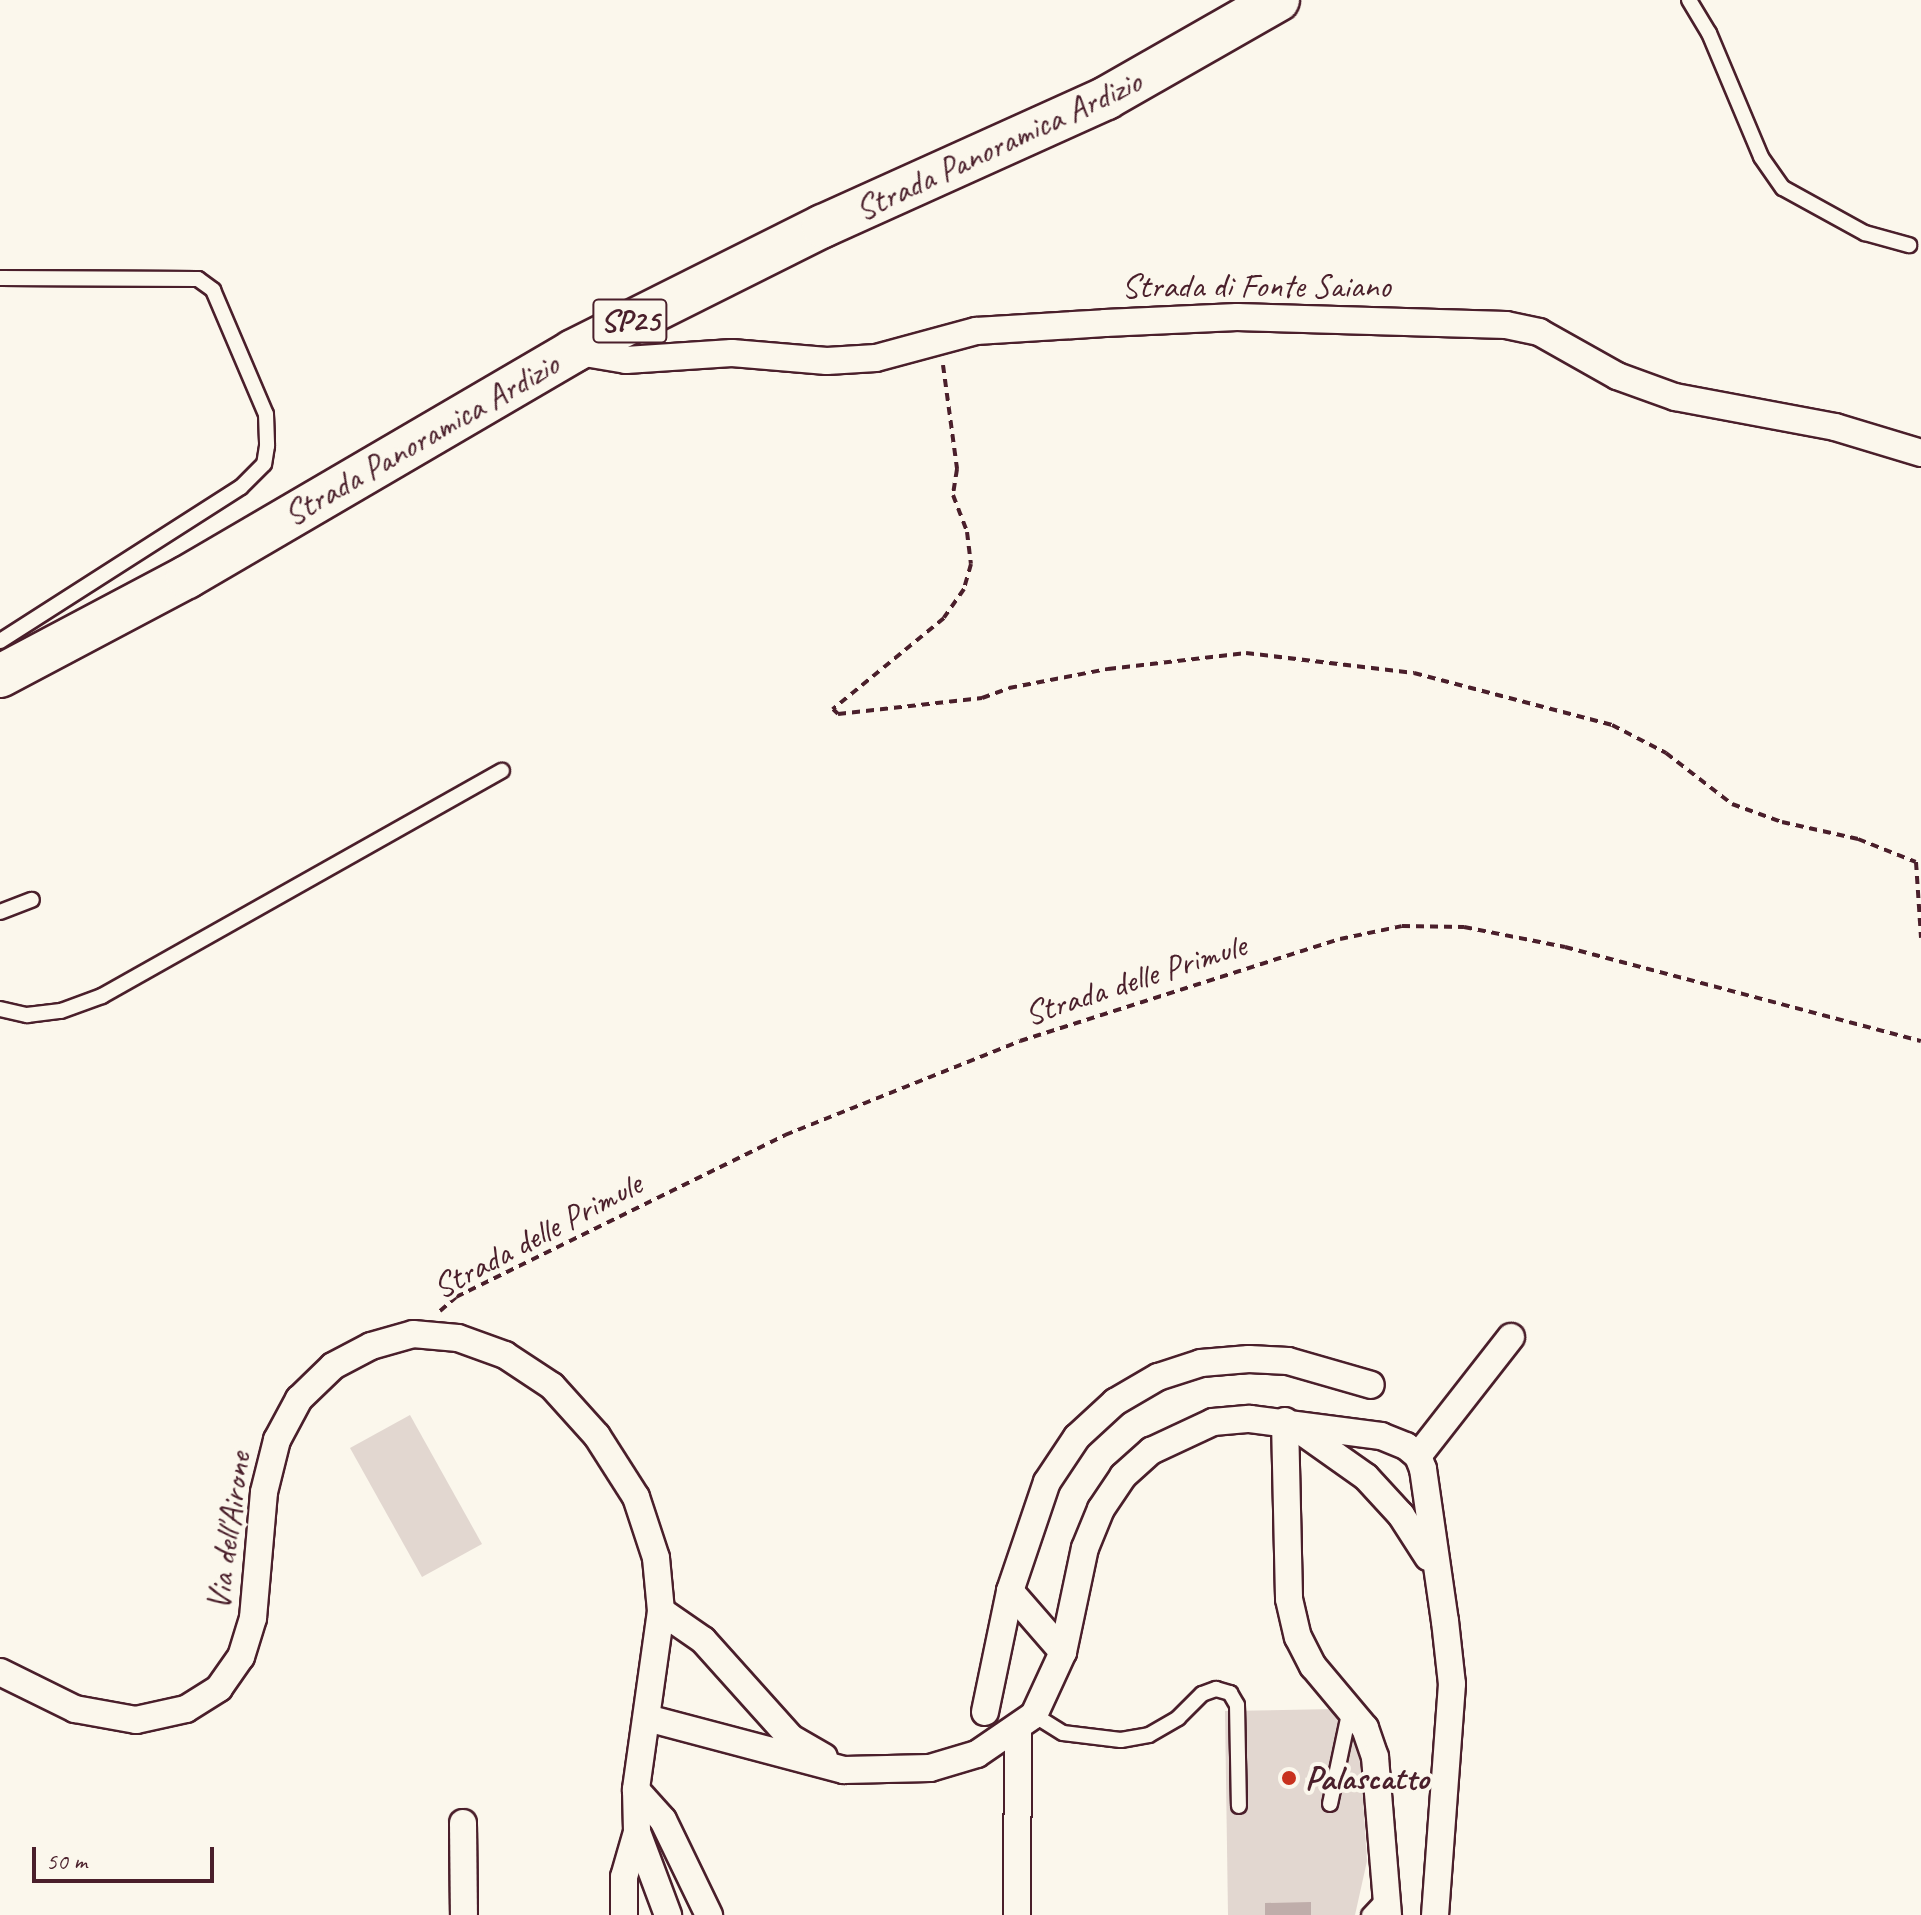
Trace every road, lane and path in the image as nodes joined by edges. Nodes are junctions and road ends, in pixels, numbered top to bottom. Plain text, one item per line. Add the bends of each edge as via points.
1 (1278, 0) edge
2 (1689, 0) edge
3 (1909, 245) dead end
4 (0, 278) edge
5 (934, 342) junction
6 (573, 351) junction
7 (1921, 453) edge
8 (0, 641) edge
9 (0, 676) edge
10 (502, 771) dead end
11 (32, 900) dead end
12 (0, 912) edge
13 (1921, 938) edge
14 (0, 1009) edge
15 (1921, 1041) edge
16 (413, 1334) junction
17 (1511, 1337) dead end
18 (1371, 1385) dead end
19 (1285, 1421) junction
20 (1418, 1456) junction
21 (1434, 1565) junction
22 (1010, 1591) junction
23 (661, 1611) junction
24 (1063, 1652) junction
25 (0, 1672) edge
26 (1350, 1709) junction
27 (985, 1712) dead end
28 (647, 1718) junction
29 (1026, 1722) junction
30 (844, 1770) junction
31 (636, 1790) junction
32 (1330, 1804) dead end
33 (1239, 1806) dead end
34 (463, 1823) dead end
35 (637, 1832) junction
36 (1381, 1909) edge
37 (464, 1915) edge
38 (624, 1915) edge
39 (668, 1915) edge
40 (709, 1915) edge
41 (1017, 1915) edge
42 (1435, 1915) edge

1 - 6 main road, Strada Panoramica Ardizio / SP25 via 1106,98 823,226
2 - 3 lane via 1709,33 1761,157 1783,188 1865,233
4 - 8 lane via 198,279 213,290 266,414 267,446 264,464 241,487
5 - 6 street, Strada di Fonte Saiano via 876,358 827,361 732,353 626,360
5 - 7 street, Strada di Fonte Saiano via 976,331 1237,317 1506,325 1539,332 1617,376 1675,397 1835,427
5 - 13 path via 946,375 946,412 957,469 953,495 967,532 971,564 964,589 944,618 833,709 838,714 982,698 1108,669 1246,653 1414,673 1612,725 1666,753 1732,804 1858,839 1916,862
6 - 9 main road, Strada Panoramica Ardizio / SP25 via 187,577
10 - 14 lane via 102,996 61,1011 27,1015
11 - 12 lane
15 - 16 path, Strada delle Primule via 1565,947 1464,927 1402,926 1340,939 1020,1041 785,1135 456,1297
16 - 23 street, Via dell'Airone via 458,1338 505,1355 561,1396 597,1436 636,1497 656,1558
16 - 25 street, Via dell'Airone via 371,1346 333,1366 299,1399 277,1440 264,1492 253,1618 241,1657 219,1688 186,1709 136,1720 75,1709
17 - 20 street
18 - 22 street via 1288,1361 1249,1359 1201,1363 1158,1377 1115,1402 1077,1437 1047,1482
19 - 20 street via 1381,1436
19 - 21 street via 1366,1477 1401,1515
19 - 24 street via 1213,1422 1183,1432 1123,1476 1101,1509 1085,1548
19 - 26 street via 1289,1599 1298,1637 1313,1666
20 - 21 street
21 - 42 street via 1452,1684
22 - 24 street
22 - 27 street
23 - 28 street, Via dell'Airone
23 - 30 street via 703,1640 791,1738
24 - 29 street
26 - 32 lane
26 - 36 street via 1365,1728 1375,1757
28 - 30 street
28 - 31 street, Via dell'Airone
29 - 30 street via 977,1754 930,1768
29 - 33 lane via 1121,1740 1149,1735 1178,1718 1202,1694 1216,1689 1230,1693 1237,1705
29 - 41 street
31 - 35 street, Via dell'Airone
31 - 40 street via 663,1820
34 - 37 street
35 - 38 street via 624,1877
35 - 39 street

